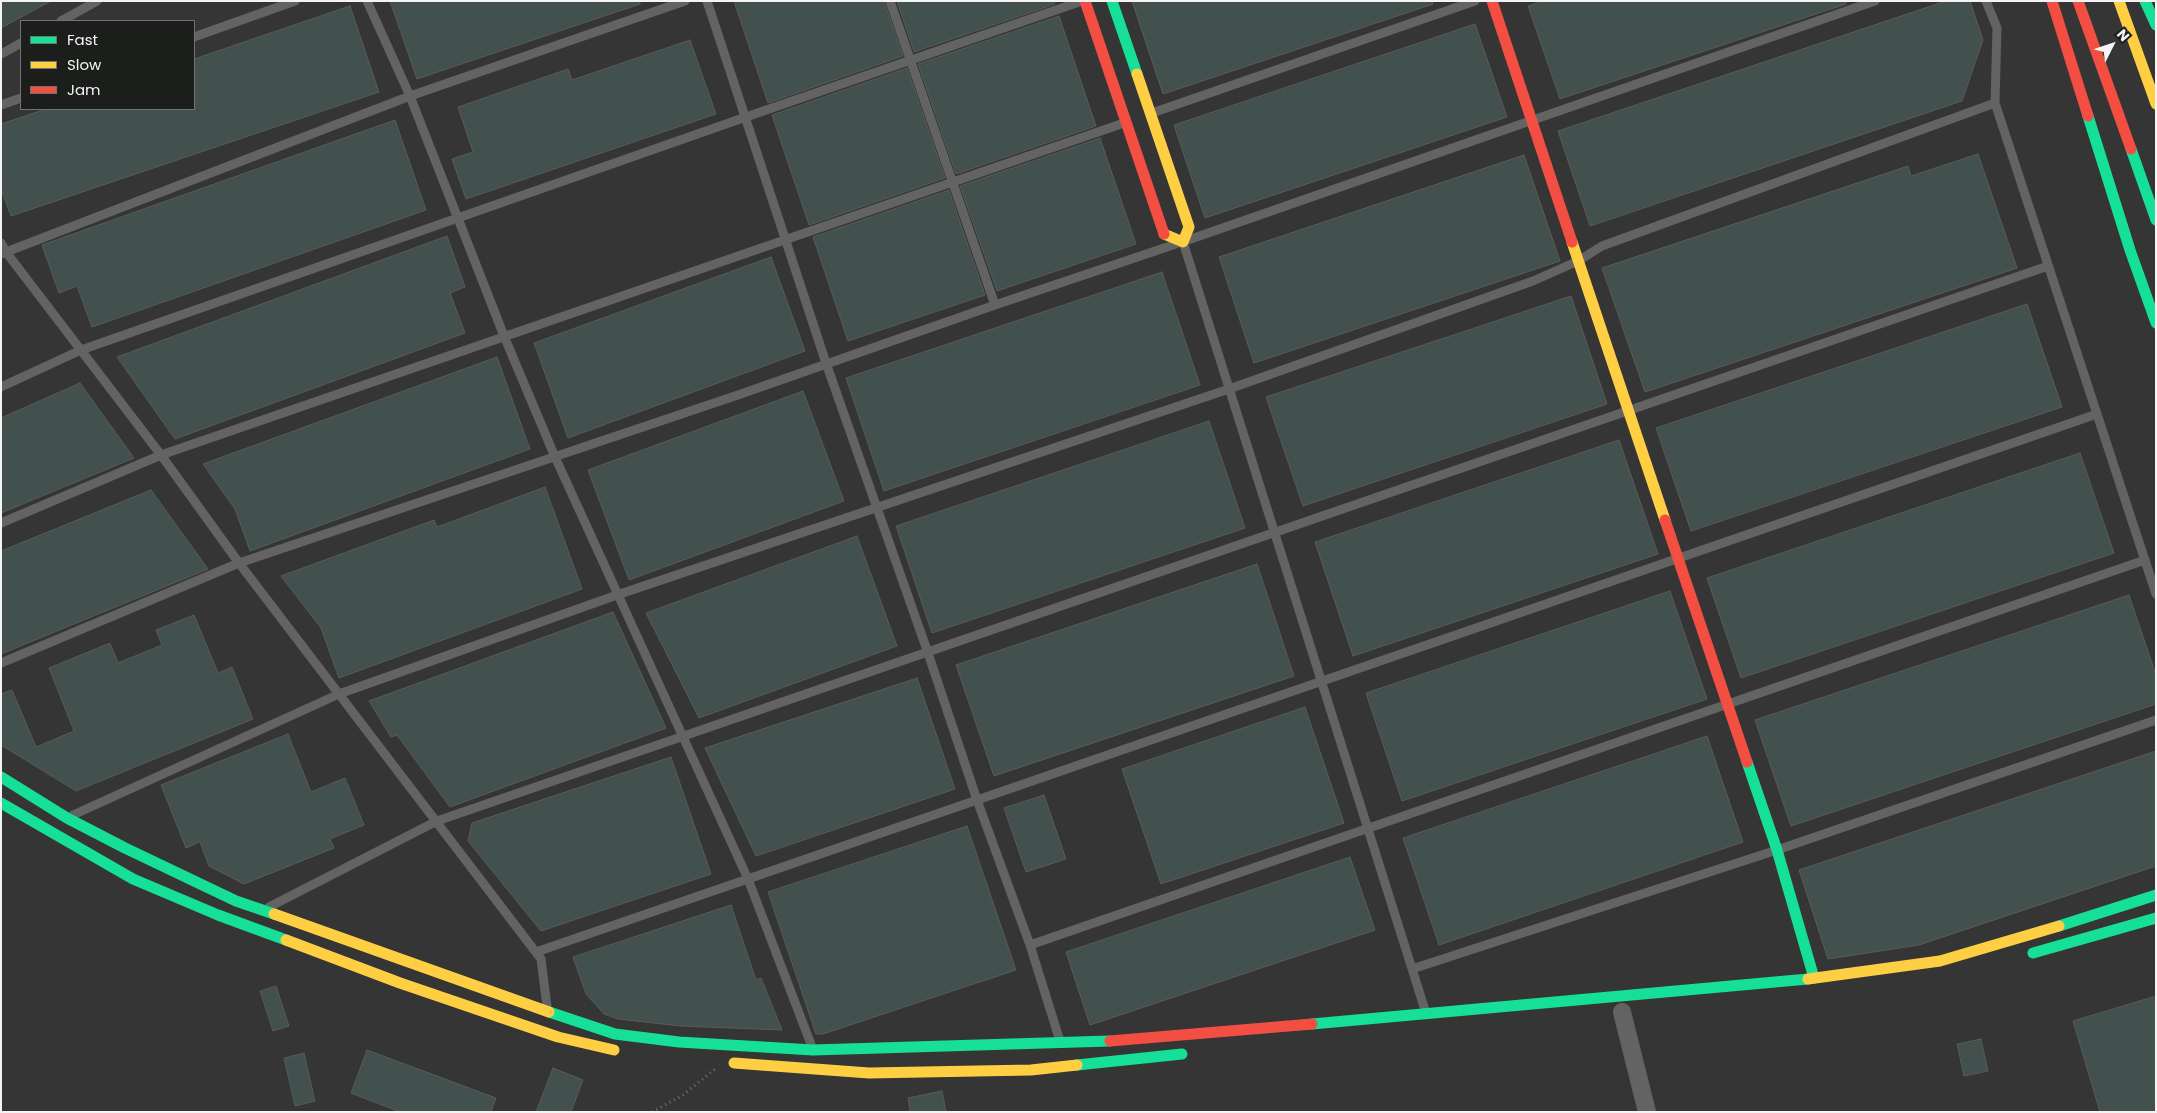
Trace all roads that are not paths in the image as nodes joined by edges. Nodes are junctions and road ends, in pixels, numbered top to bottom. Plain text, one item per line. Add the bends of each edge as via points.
1 (97, 1) edge
2 (295, 1) edge
3 (367, 1) edge
4 (685, 1) edge
5 (707, 1) edge
6 (890, 1) edge
7 (1084, 1) edge
8 (1112, 1) edge
9 (1475, 1) edge
10 (1492, 1) edge
11 (1875, 1) edge
12 (1986, 1) edge
13 (2052, 1) edge
14 (2078, 1) edge
15 (2119, 1) edge
16 (2145, 1) edge
17 (63, 20) edge
18 (2156, 25) edge
19 (195, 37) edge
20 (20, 44) edge
21 (1, 54) edge
22 (911, 60) junction
23 (410, 96) junction
24 (20, 98) edge
25 (1995, 103) junction
26 (2156, 104) edge
27 (1, 105) edge
28 (1150, 113) junction
29 (746, 117) junction
30 (1532, 120) junction
31 (1126, 122) junction
32 (952, 182) junction
33 (458, 219) junction
34 (2156, 220) edge
35 (785, 240) junction
36 (1183, 242) junction
37 (1, 243) edge
38 (4, 253) edge
39 (1578, 261) junction
40 (2048, 266) junction
41 (995, 305) junction
42 (2156, 323) edge
43 (504, 336) junction
44 (81, 350) junction
45 (826, 363) junction
46 (1, 387) edge
47 (1229, 389) junction
48 (1630, 411) junction
49 (2097, 414) junction
50 (161, 455) junction
51 (555, 457) junction
52 (878, 507) junction
53 (1, 523) edge
54 (1274, 533) junction
55 (1679, 558) junction
56 (2145, 560) junction
57 (239, 563) junction
58 (2156, 594) edge
59 (617, 595) junction
60 (928, 653) junction
61 (1, 663) edge
62 (1321, 682) junction
63 (339, 694) junction
64 (1728, 704) junction
65 (2156, 720) edge
66 (684, 737) junction
67 (1, 777) edge
68 (976, 800) junction
69 (1, 803) edge
70 (67, 818) junction
71 (437, 821) junction
72 (1367, 829) junction
73 (1777, 850) junction
74 (748, 879) junction
75 (2156, 895) edge
76 (263, 910) junction
77 (2156, 918) edge
78 (1030, 945) junction
79 (536, 952) junction
80 (2026, 955) dead end
81 (1412, 969) junction
82 (1814, 978) junction
83 (1622, 1012) dead end
84 (1426, 1014) junction
85 (545, 1022) junction
86 (1060, 1044) junction
87 (813, 1050) junction
88 (621, 1052) dead end
89 (1194, 1053) dead end
90 (724, 1062) road end
91 (1647, 1112) edge

1 - 17 lane
2 - 19 lane
3 - 23 lane
4 - 23 lane
5 - 29 lane
6 - 22 lane
7 - 22 lane
7 - 31 main road
8 - 28 main road
9 - 28 lane
10 - 30 main road
11 - 30 lane
12 - 25 lane via 1997,28
13 - 42 main road
14 - 34 main road
15 - 26 main road
16 - 18 main road
20 - 21 lane
22 - 29 lane
22 - 32 lane
23 - 33 lane
23 - 38 lane
24 - 27 lane
25 - 39 lane via 1609,243
25 - 40 lane
28 - 36 main road via 1189,228
29 - 33 lane
29 - 35 lane
30 - 36 lane
30 - 39 main road
31 - 32 lane
31 - 36 main road via 1164,235
32 - 35 lane
32 - 41 lane
33 - 43 lane
33 - 44 lane
35 - 43 lane
35 - 45 lane
36 - 41 lane
36 - 47 lane
37 - 38 lane
38 - 44 lane
39 - 47 lane via 1534,281
39 - 48 main road
40 - 48 lane
40 - 49 lane
41 - 45 lane
43 - 50 lane
43 - 51 lane
44 - 46 lane
44 - 50 lane
45 - 51 lane
45 - 52 lane
47 - 52 lane
47 - 54 lane
48 - 54 lane
48 - 55 main road
49 - 55 lane
49 - 56 lane
50 - 53 lane
50 - 57 lane
51 - 57 lane
51 - 59 lane
52 - 59 lane
52 - 60 lane
54 - 60 lane
54 - 62 lane
55 - 62 lane
55 - 64 main road
56 - 58 lane
56 - 64 lane
57 - 61 lane
57 - 63 lane
59 - 63 lane
59 - 66 lane
60 - 66 lane
60 - 68 lane
62 - 68 lane
62 - 72 lane
63 - 70 lane
63 - 71 lane
64 - 72 lane
64 - 73 main road
65 - 73 lane
66 - 71 lane
66 - 74 lane
67 - 70 main road
68 - 74 lane
68 - 78 lane
69 - 85 main road via 142,883 218,915 400,983
70 - 76 main road via 236,901
71 - 76 lane
71 - 79 lane
72 - 78 lane
72 - 81 lane
73 - 81 lane
73 - 82 main road
74 - 79 lane
74 - 87 lane
75 - 82 main road via 1940,961
76 - 85 main road
77 - 80 main road
78 - 86 lane
79 - 85 lane via 541,959
81 - 84 lane
82 - 84 main road
83 - 91 street
84 - 86 main road
85 - 87 main road via 679,1042
85 - 88 main road
86 - 87 main road
89 - 90 main road via 1031,1070 879,1073

